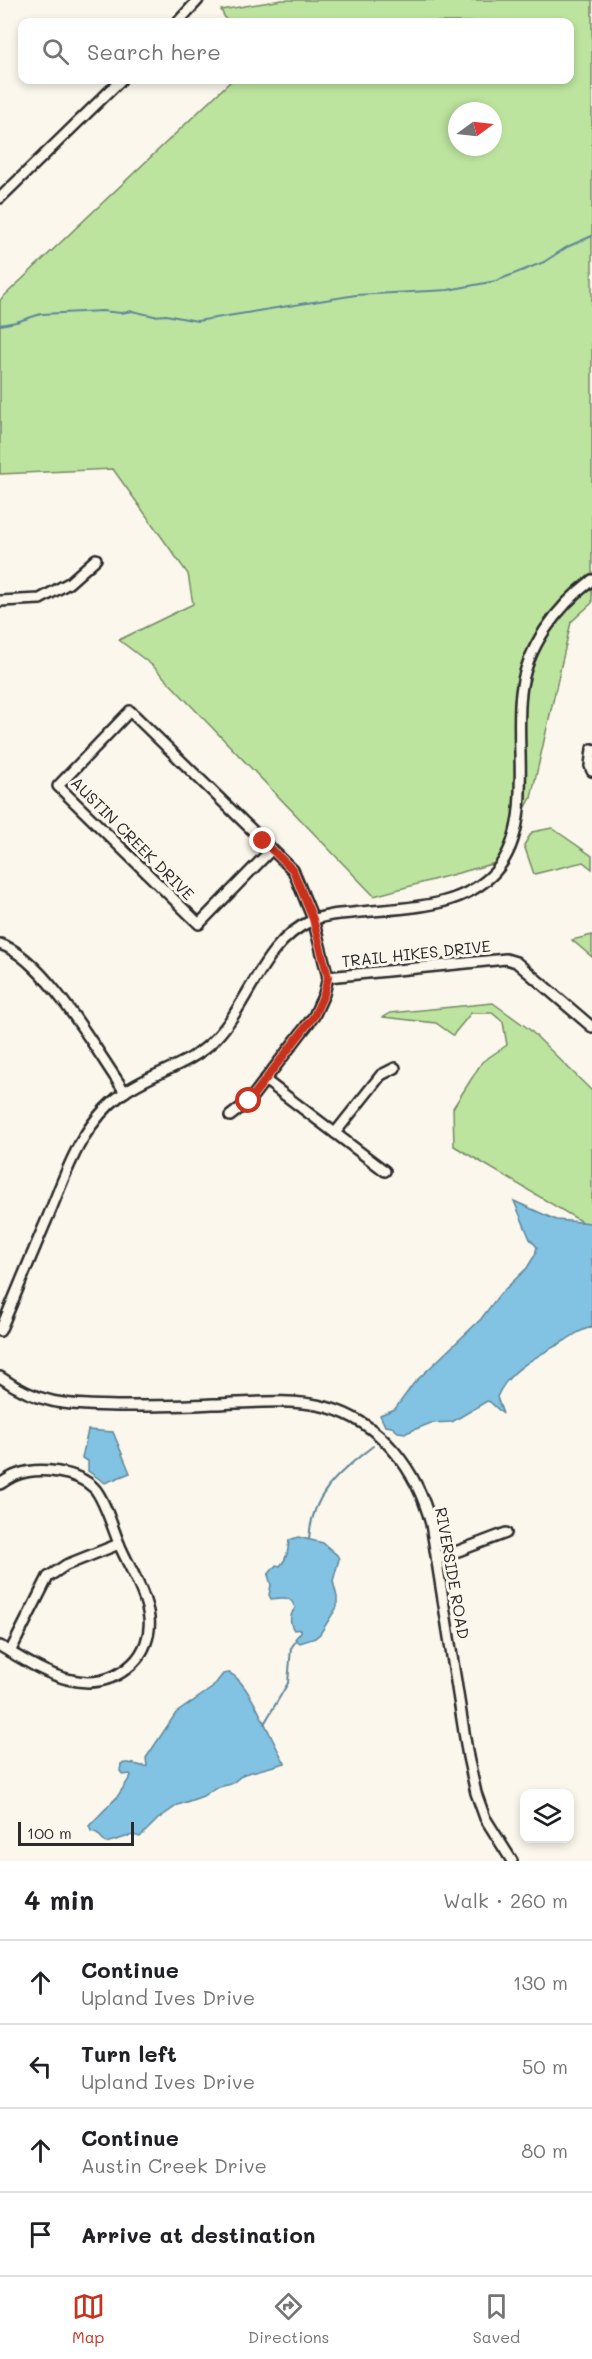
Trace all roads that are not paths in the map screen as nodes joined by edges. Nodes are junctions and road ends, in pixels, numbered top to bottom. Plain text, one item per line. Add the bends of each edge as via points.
1 (198, 0) edge
2 (182, 18) edge
3 (117, 84) edge
4 (0, 198) edge
5 (96, 559) dead end
6 (592, 580) edge
7 (0, 601) edge
8 (592, 749) edge
9 (592, 771) edge
10 (272, 849) junction
11 (313, 919) junction
12 (0, 944) edge
13 (328, 977) junction
14 (592, 1026) edge
15 (395, 1068) dead end
16 (265, 1080) junction
17 (125, 1092) junction
18 (230, 1116) dead end
19 (335, 1133) junction
20 (385, 1171) dead end
21 (0, 1331) edge
22 (0, 1377) edge
23 (0, 1484) edge
24 (506, 1533) dead end
25 (119, 1545) junction
26 (436, 1559) junction
27 (0, 1646) edge
28 (10, 1652) junction
29 (512, 1861) edge

1 - 2 street
3 - 4 street
5 - 7 street via 69,583 40,599
6 - 11 street via 564,605 530,659 520,692 518,820 508,853 497,870 465,895 441,903
8 - 9 street
10 - 10 street, AUSTIN CREEK DRIVE via 130,711 58,786 199,924
10 - 11 street, AUSTIN CREEK DRIVE via 293,870
11 - 13 street, AUSTIN CREEK DRIVE
11 - 17 street via 278,945 216,1038 194,1057
12 - 17 street via 33,964 49,982
13 - 14 street, TRAIL HIKES DRIVE via 506,959 516,962
13 - 16 street via 314,1016
15 - 19 street via 381,1075
16 - 18 street via 249,1101
16 - 19 street
17 - 21 street via 83,1137 65,1171
19 - 20 street
22 - 26 street, RIVERSIDE ROAD via 33,1396 66,1405 264,1402 338,1411 387,1443 413,1477 426,1504
23 - 25 street via 16,1474 37,1471 78,1479 95,1489
24 - 26 street
25 - 28 street via 66,1565 48,1577
25 - 28 street via 142,1592 149,1619 147,1642 139,1658 110,1679 81,1683 58,1677
26 - 29 street, RIVERSIDE ROAD via 476,1793 485,1818
27 - 28 street

